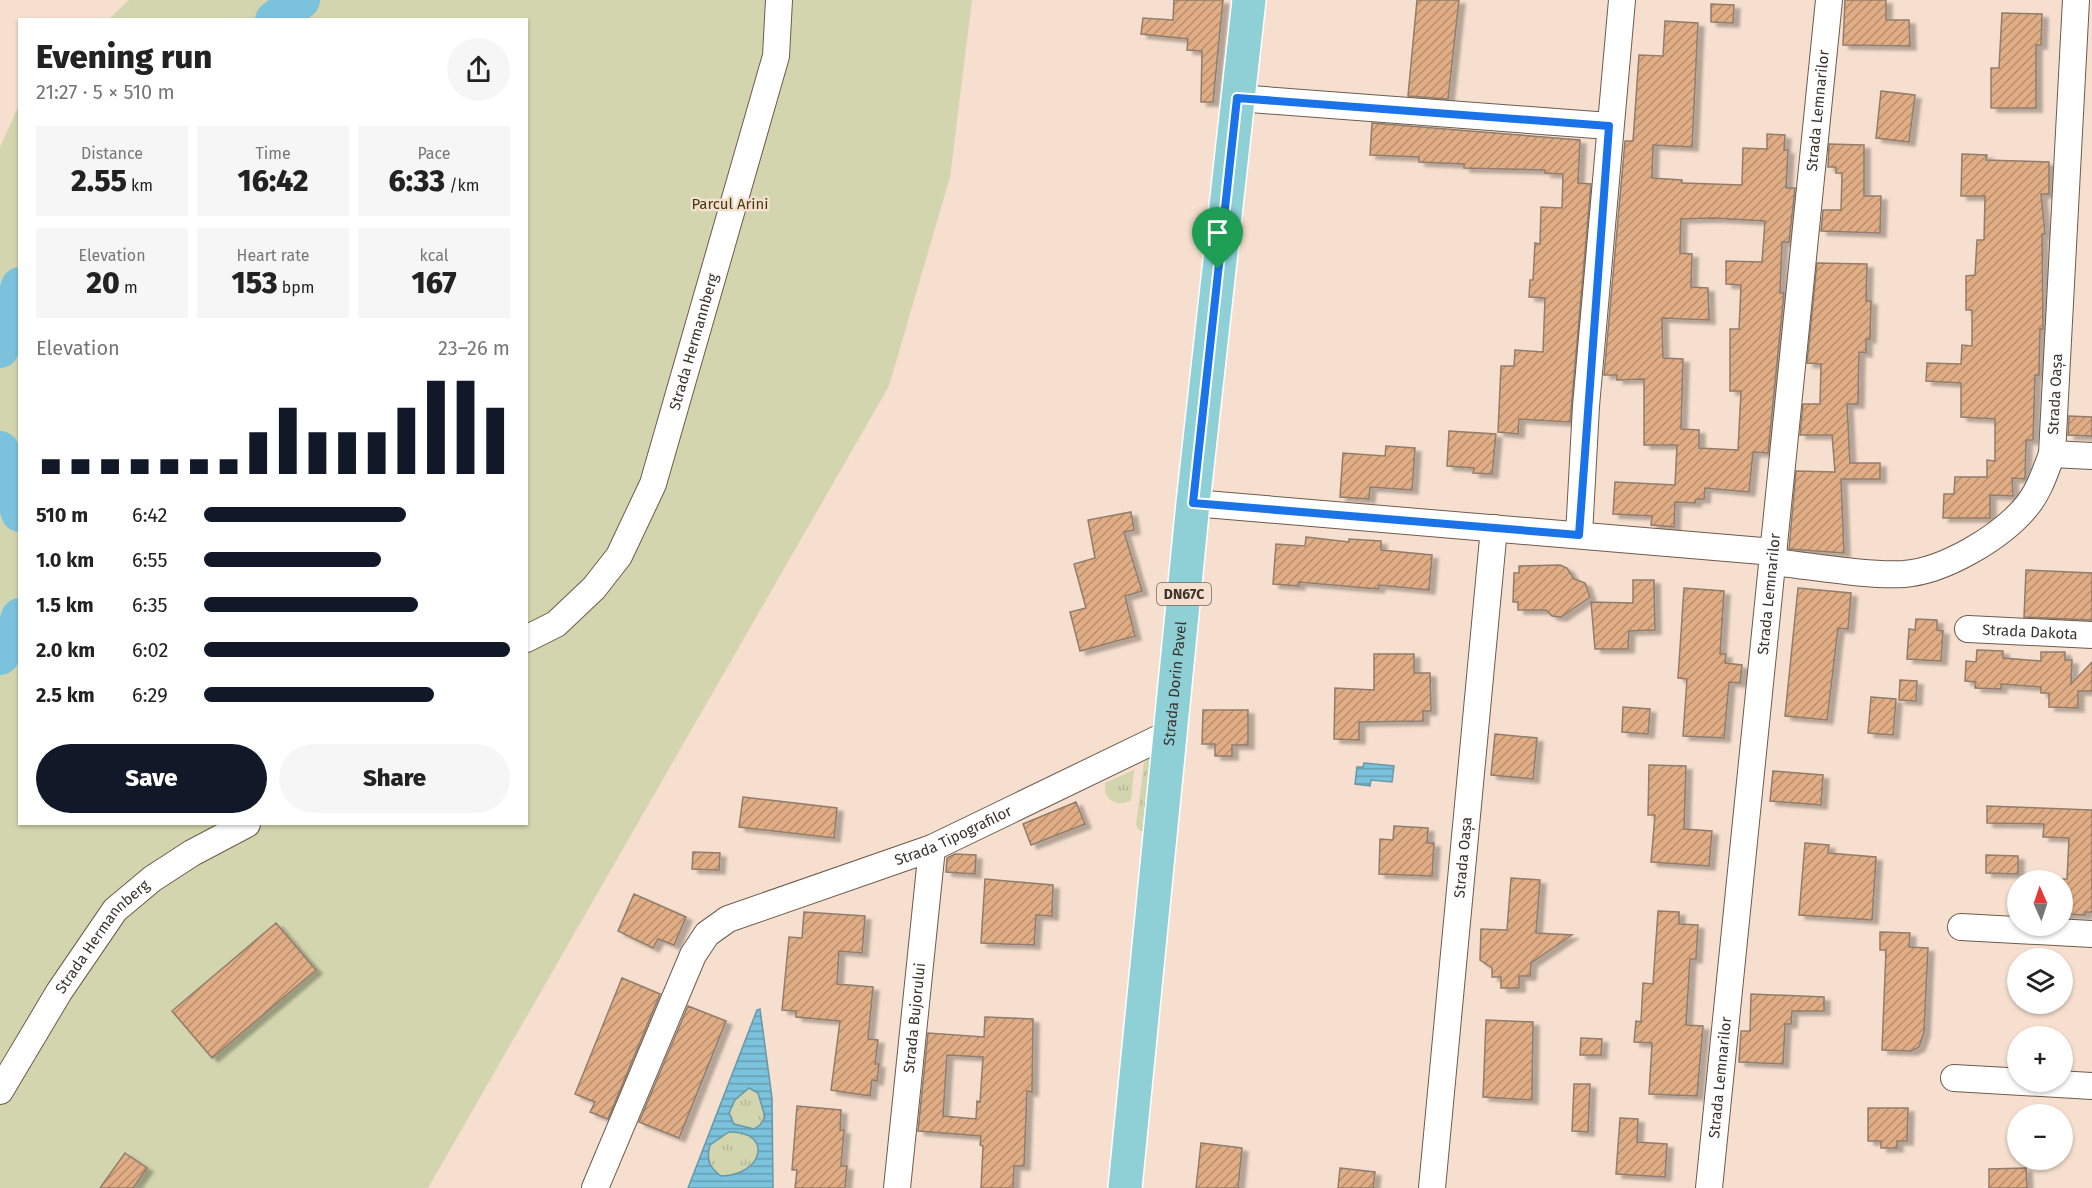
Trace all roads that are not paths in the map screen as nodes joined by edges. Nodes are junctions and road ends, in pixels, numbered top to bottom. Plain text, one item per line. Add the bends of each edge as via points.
1 (779, 0) edge
2 (1249, 0) edge
3 (1622, 0) edge
4 (1829, 0) edge
5 (2076, 0) edge
6 (1237, 98) junction
7 (1609, 126) junction
8 (2080, 179) edge
9 (2052, 454) junction
10 (2092, 456) edge
11 (1193, 503) junction
12 (1494, 528) junction
13 (1579, 535) junction
14 (1773, 557) junction
15 (1968, 628) dead end
16 (2092, 635) edge
17 (528, 638) edge
18 (1170, 733) junction
19 (245, 825) edge
20 (932, 848) junction
21 (1962, 927) dead end
22 (2092, 934) edge
23 (1954, 1078) dead end
24 (2092, 1086) edge
25 (0, 1091) edge
26 (595, 1188) edge
27 (897, 1188) edge
28 (1125, 1188) edge
29 (1432, 1188) edge
30 (1709, 1188) edge

1 - 17 street, Strada Hermannberg via 776,56 653,484 619,556 594,588 556,624
2 - 6 main road, Strada Dorin Pavel / DN67C
3 - 7 street
4 - 14 street, Strada Lemnarilor
5 - 8 street, Strada Oașa
6 - 7 street
6 - 11 main road, Strada Dorin Pavel / DN67C
7 - 13 street
8 - 9 street, Strada Oașa
9 - 10 street
9 - 14 street, Strada Oașa via 2035,492 2015,518 1984,541 1937,566 1888,574
11 - 12 street, Strada Oașa
11 - 18 main road, Strada Dorin Pavel / DN67C
12 - 13 street, Strada Oașa
12 - 29 street, Strada Oașa
13 - 14 street, Strada Oașa
14 - 30 street, Strada Lemnarilor
15 - 16 street, Strada Dakota
18 - 20 street, Strada Tipografilor
18 - 28 main road, Strada Dorin Pavel / DN67C
19 - 25 street, Strada Hermannberg via 152,879 114,910
20 - 26 street, Strada Tipografilor via 728,919 707,934 693,955
20 - 27 street, Strada Bujorului
21 - 22 street
23 - 24 street

